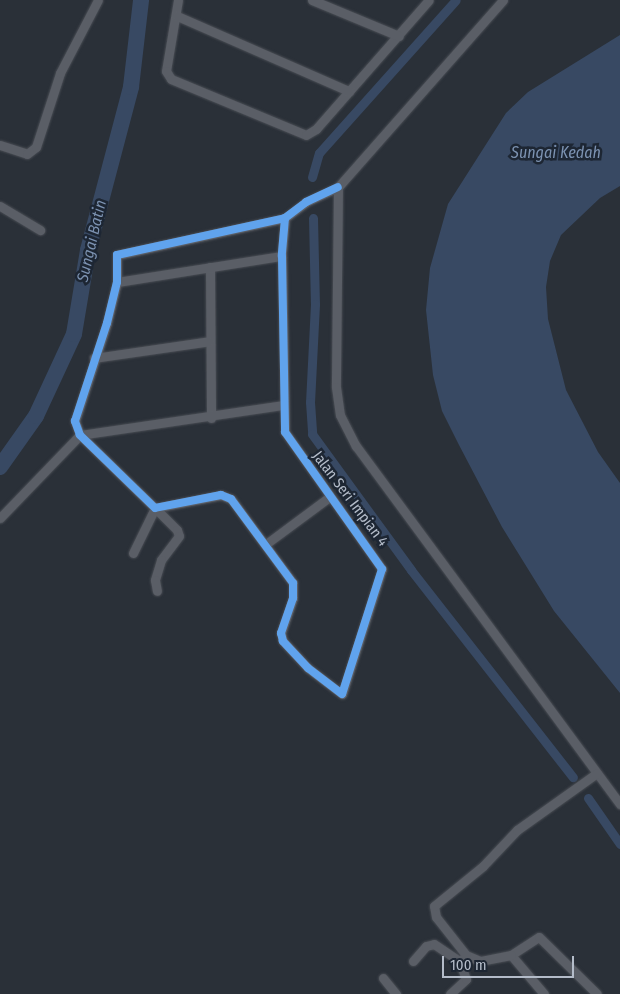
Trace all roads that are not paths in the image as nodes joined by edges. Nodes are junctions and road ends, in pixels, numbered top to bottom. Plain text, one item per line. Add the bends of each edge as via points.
1 (98, 0) edge
2 (178, 0) edge
3 (312, 0) edge
4 (429, 0) edge
5 (503, 0) edge
6 (177, 16) junction
7 (399, 36) junction
8 (349, 91) junction
9 (0, 145) edge
10 (338, 187) junction
11 (0, 206) edge
12 (285, 218) junction
13 (40, 230) dead end
14 (282, 256) junction
15 (210, 267) junction
16 (117, 282) junction
17 (210, 341) junction
18 (94, 358) junction
19 (283, 405) junction
20 (210, 418) junction
21 (80, 436) junction
22 (328, 498) junction
23 (155, 508) junction
24 (0, 518) edge
25 (266, 544) junction
26 (133, 553) dead end
27 (157, 590) dead end
28 (597, 773) junction
29 (620, 804) edge
30 (511, 954) junction
31 (462, 958) junction
32 (413, 962) dead end
33 (383, 978) dead end
34 (396, 994) edge
35 (450, 994) edge
36 (544, 994) edge
37 (597, 994) edge

1 - 9 street via 60,73 36,147 27,154
2 - 6 street
3 - 7 street
4 - 7 street
5 - 10 street
6 - 8 street
6 - 8 street via 166,71 171,79 306,135 316,129
7 - 8 street
10 - 12 street via 306,202
10 - 28 street via 336,387 340,415 347,430
11 - 13 street
12 - 14 street, Jalan Seri Impian 4
12 - 16 street via 117,255
14 - 15 street
14 - 19 street, Jalan Seri Impian 4
15 - 16 street
15 - 17 street
16 - 18 street
17 - 18 street
17 - 20 street
18 - 21 street via 76,415
19 - 20 street
19 - 22 street, Jalan Seri Impian 4 via 285,432
20 - 21 street
21 - 23 street
21 - 24 street
22 - 25 street
22 - 25 street, Jalan Seri Impian 4 via 382,568 346,689 338,694 308,668 281,637 293,583
23 - 25 street via 227,496
23 - 26 street
23 - 27 street via 177,530 178,536 161,560 155,580
28 - 29 street
28 - 31 street via 517,830 483,866 434,906 436,917
30 - 31 street via 480,961
30 - 36 street
30 - 37 street via 539,937
31 - 32 street via 434,944 426,946
31 - 35 street via 467,976
33 - 34 street

